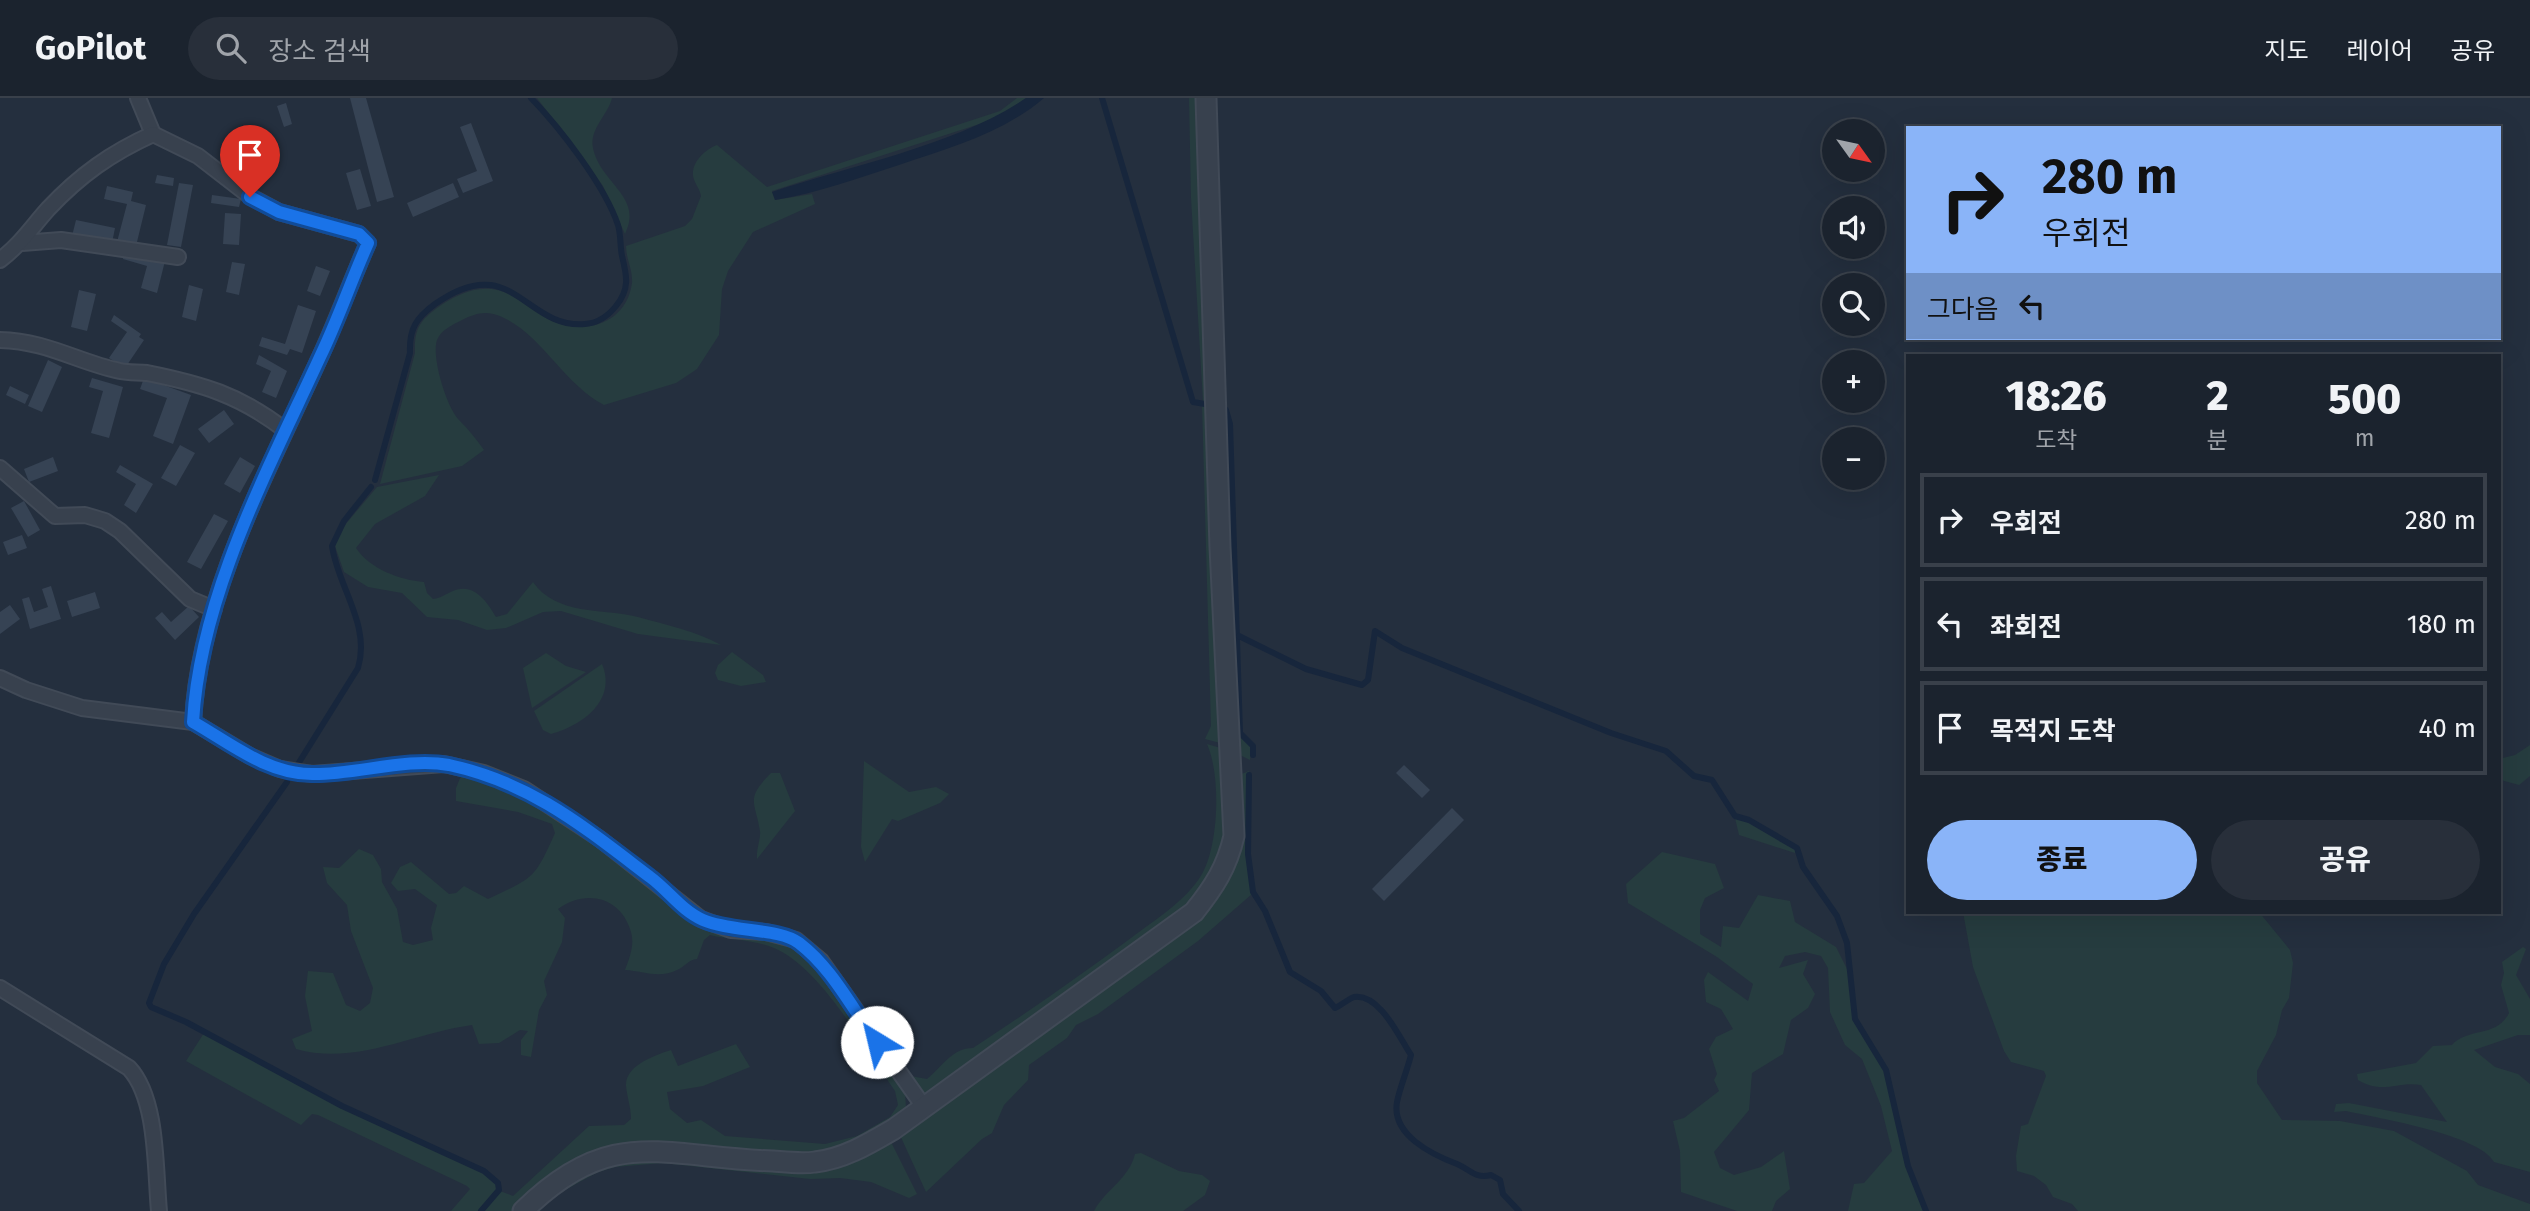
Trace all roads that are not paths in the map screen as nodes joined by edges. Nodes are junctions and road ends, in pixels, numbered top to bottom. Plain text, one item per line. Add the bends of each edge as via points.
1 (138, 98) edge
2 (1206, 98) edge
3 (153, 134) junction
4 (22, 243) junction
5 (178, 257) dead end
6 (0, 260) edge
7 (0, 340) edge
8 (285, 430) junction
9 (0, 468) edge
10 (214, 609) junction
11 (0, 678) edge
12 (193, 722) junction
13 (0, 988) edge
14 (924, 1107) junction
15 (159, 1211) edge
16 (523, 1211) edge

1 - 3 street
2 - 14 street via 1234,836 1229,860 1194,912
3 - 4 street via 107,156 78,179
3 - 8 street via 198,156 250,197 279,212 359,234 368,243
4 - 5 street via 61,240
4 - 6 street
7 - 8 street via 28,340 120,371 215,388 257,408
8 - 10 street
9 - 10 street via 55,516 85,515 105,521 190,599
10 - 12 street via 195,677
11 - 12 street via 82,708
12 - 14 street via 280,769 312,775 444,764 524,789 600,839 701,919 731,930 796,940 821,961
13 - 15 street via 138,1078 148,1110
14 - 16 street via 859,1149 816,1162 658,1150 612,1154 574,1168

